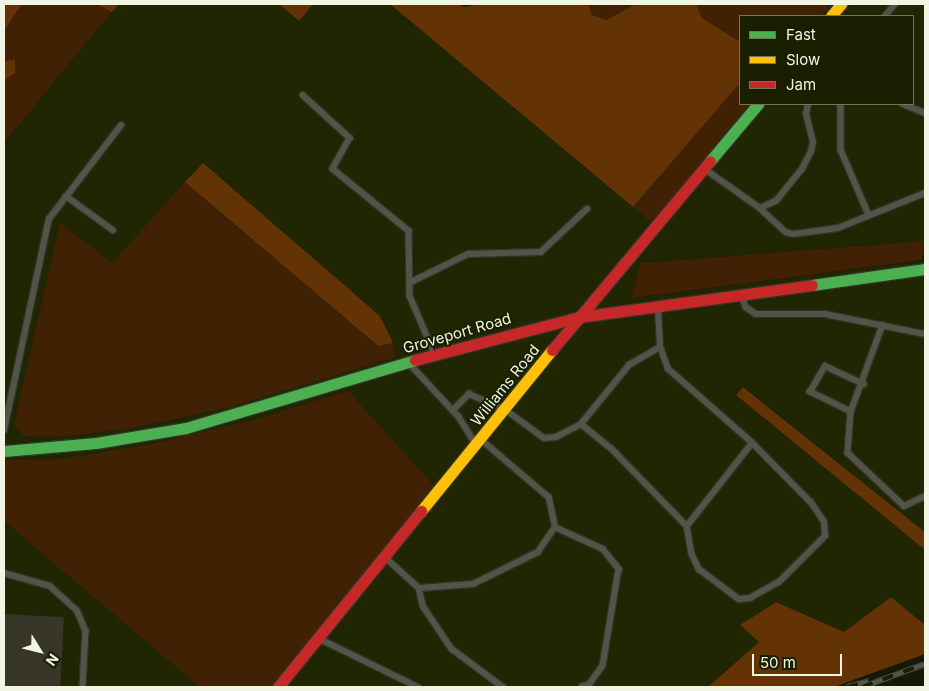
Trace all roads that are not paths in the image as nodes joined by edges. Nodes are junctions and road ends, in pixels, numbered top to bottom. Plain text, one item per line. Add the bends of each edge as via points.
1 (842, 4) edge
2 (895, 4) edge
3 (832, 15) edge
4 (885, 15) edge
5 (302, 95) dead end
6 (757, 105) edge
7 (808, 105) edge
8 (841, 105) edge
9 (905, 105) edge
10 (925, 113) edge
11 (121, 125) dead end
12 (704, 169) junction
13 (925, 192) edge
14 (66, 196) junction
15 (760, 208) junction
16 (587, 209) dead end
17 (870, 215) junction
18 (113, 230) dead end
19 (925, 270) edge
20 (409, 283) junction
21 (742, 294) junction
22 (658, 306) junction
23 (579, 317) junction
24 (883, 325) junction
25 (925, 334) edge
26 (660, 347) junction
27 (435, 354) junction
28 (408, 362) junction
29 (864, 384) junction
30 (453, 410) junction
31 (506, 410) junction
32 (852, 412) junction
33 (581, 424) junction
34 (4, 430) edge
35 (479, 442) junction
36 (752, 443) junction
37 (4, 451) edge
38 (925, 496) edge
39 (688, 526) junction
40 (555, 527) junction
41 (385, 557) junction
42 (4, 573) edge
43 (419, 588) junction
44 (318, 638) junction
45 (83, 687) edge
46 (278, 687) edge
47 (418, 687) edge
48 (503, 687) edge
49 (582, 687) edge

1 - 3 main road
2 - 4 lane
5 - 20 lane via 350,138 333,170 409,231
6 - 12 main road, Williams Road
7 - 15 lane via 806,114 813,142 811,151 802,169 776,201
8 - 17 lane via 841,150
9 - 10 lane
11 - 14 lane
12 - 15 lane
12 - 23 main road, Williams Road
13 - 17 lane
14 - 18 lane
14 - 34 lane via 49,220
15 - 17 lane via 786,232 794,234 838,228
16 - 20 lane via 541,252 468,254
19 - 21 main road, Groveport Road
20 - 27 lane via 410,296
21 - 22 main road, Groveport Road
21 - 24 lane via 746,307 756,314 825,314
22 - 23 main road, Groveport Road
22 - 26 lane
23 - 27 main road, Groveport Road
23 - 31 main road, Williams Road
24 - 25 lane
24 - 29 lane
26 - 33 lane via 629,366
26 - 36 lane via 668,369
27 - 28 main road, Groveport Road
28 - 30 lane
28 - 37 main road, Groveport Road via 186,428 96,443
29 - 32 lane
29 - 32 lane via 825,366 810,392
30 - 31 lane via 469,394
30 - 35 lane
31 - 33 lane via 544,438 556,437
31 - 35 main road, Williams Road
32 - 38 lane via 848,453 904,506
33 - 39 lane via 611,448
35 - 40 lane via 549,498
35 - 41 main road, Williams Road
36 - 39 lane
36 - 39 lane via 811,503 824,522 825,536 779,582 750,598 739,599 700,569 692,554
40 - 43 lane via 538,552 506,570 473,584
40 - 49 lane via 603,549 618,569 603,666 589,685
41 - 43 lane
41 - 44 main road, Williams Road
42 - 45 lane via 50,586 77,610 86,631
43 - 48 lane via 423,606 452,649
44 - 46 main road, Williams Road
44 - 47 lane

